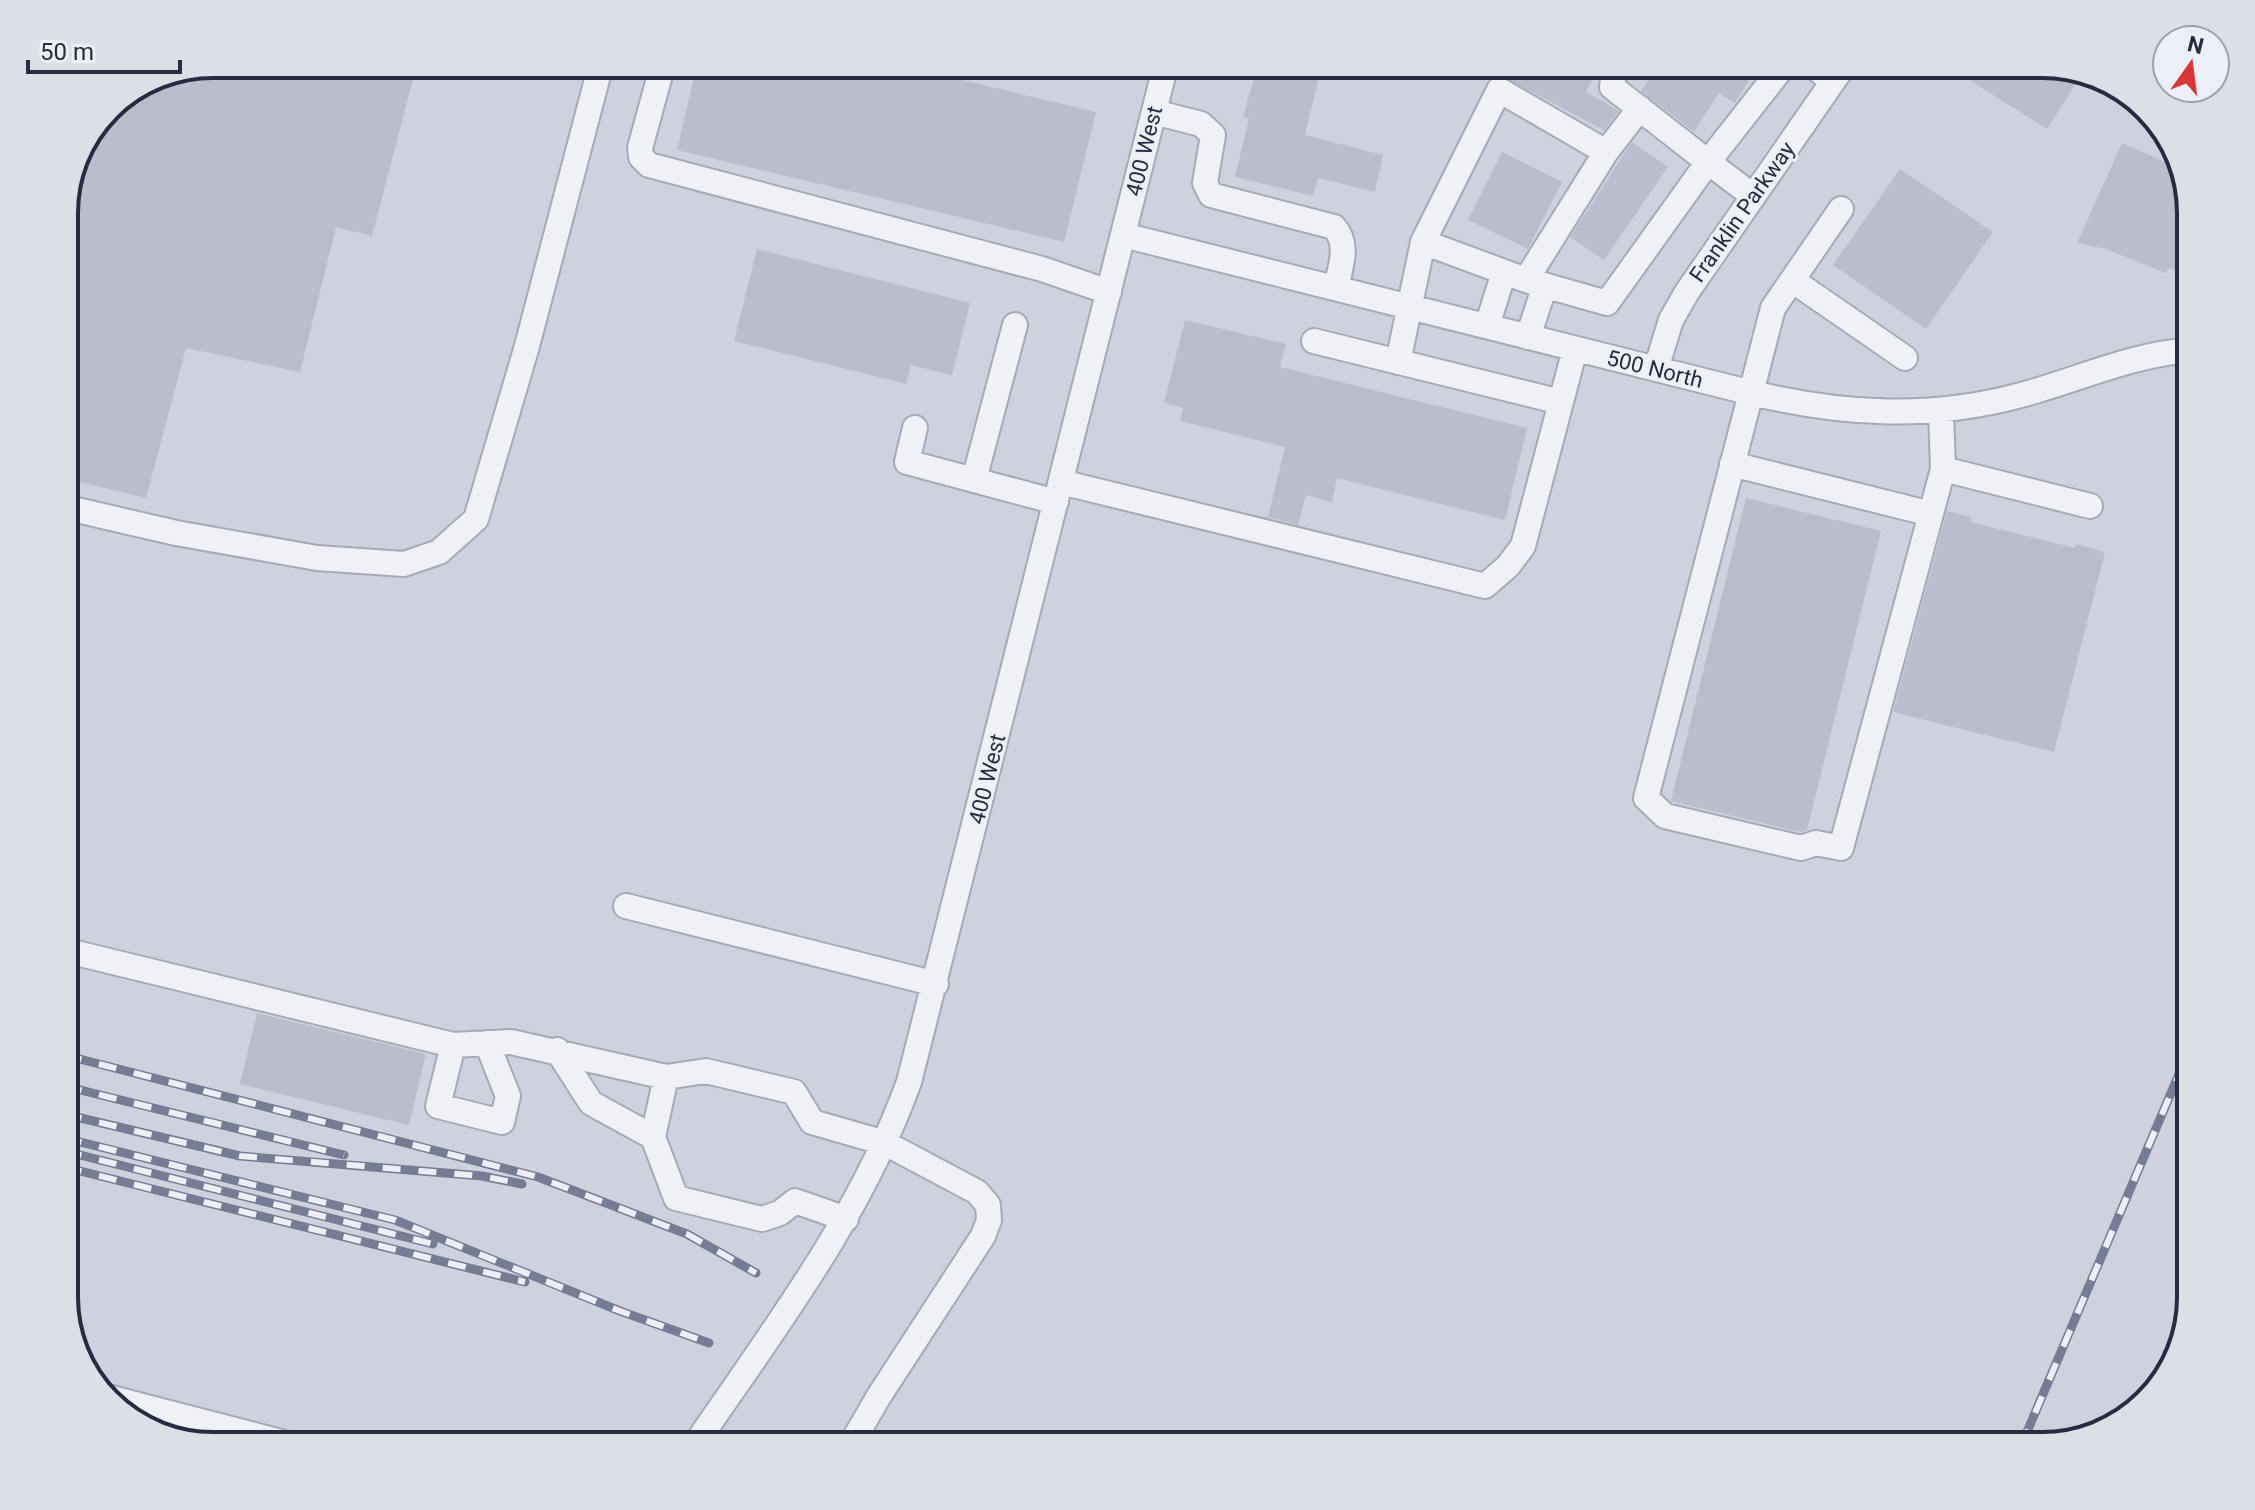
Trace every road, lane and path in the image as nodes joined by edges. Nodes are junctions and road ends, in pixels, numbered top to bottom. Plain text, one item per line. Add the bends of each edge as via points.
1 (597, 78) edge
2 (659, 78) edge
3 (1162, 78) edge
4 (1613, 78) edge
5 (1774, 78) edge
6 (1836, 78) edge
7 (1640, 108) junction
8 (1154, 112) junction
9 (1606, 152) junction
10 (1708, 162) junction
11 (1753, 196) junction
12 (1841, 209) dead end
13 (1123, 235) junction
14 (1423, 242) junction
15 (1525, 279) junction
16 (1792, 280) junction
17 (1336, 288) junction
18 (1109, 292) junction
19 (1407, 307) junction
20 (1015, 325) dead end
21 (1487, 326) junction
22 (1528, 337) junction
23 (1314, 341) dead end
24 (1575, 349) junction
25 (2177, 352) edge
26 (1905, 358) dead end
27 (1398, 362) junction
28 (1656, 369) junction
29 (1752, 393) junction
30 (1561, 402) junction
31 (1941, 411) junction
32 (915, 428) dead end
33 (1732, 464) junction
34 (1943, 469) junction
35 (974, 480) junction
36 (1059, 492) junction
37 (2090, 506) dead end
38 (78, 510) edge
39 (1931, 514) junction
40 (626, 906) dead end
41 (78, 953) edge
42 (936, 984) junction
43 (487, 1043) junction
44 (453, 1045) junction
45 (557, 1050) junction
46 (666, 1077) junction
47 (653, 1137) junction
48 (885, 1143) junction
49 (846, 1219) junction
50 (130, 1403) edge
51 (243, 1432) edge
52 (703, 1432) edge
53 (858, 1432) edge

1 - 38 street via 476,519 439,552 404,564 317,558
2 - 18 street via 640,148 649,165 1042,269
3 - 8 street, 400 West
4 - 7 street via 1612,87
5 - 10 street
6 - 11 street, Franklin Parkway
7 - 9 street
7 - 10 street
8 - 13 street, 400 West
8 - 17 street via 1201,124 1213,135 1205,183 1211,195 1334,227 1344,248
9 - 14 street via 1499,90
9 - 15 street
10 - 11 street
10 - 15 street via 1607,303
11 - 28 street, Franklin Parkway via 1677,307
12 - 16 street
13 - 17 street, 500 North
13 - 18 street, 400 West
14 - 15 street
14 - 19 street
15 - 21 street
15 - 22 street
16 - 26 street
16 - 29 street via 1773,308
17 - 19 street, 500 North
18 - 36 street, 400 West
19 - 21 street, 500 North
19 - 27 street
20 - 35 street
21 - 22 street, 500 North
22 - 24 street, 500 North
23 - 27 street
24 - 28 street, 500 North
24 - 30 street
25 - 31 street, 500 North via 1991,403
27 - 30 street
28 - 29 street, 500 North
29 - 31 street, 500 North via 1834,411
29 - 33 street
30 - 36 street via 1523,546 1485,586
31 - 34 street
32 - 35 street via 907,462
33 - 39 street
33 - 39 street via 1646,798 1665,816 1801,848 1816,843 1841,848
34 - 37 street
34 - 39 street
35 - 36 street
36 - 42 street, 400 West
40 - 42 street
41 - 44 street
42 - 48 street, 400 West via 909,1082
43 - 44 street
43 - 44 street via 508,1096 502,1122 438,1106
43 - 45 street
45 - 46 street
45 - 47 street via 591,1103
46 - 47 street
46 - 48 street via 706,1071 794,1092 812,1122
47 - 49 street via 676,1198 762,1219 795,1201
48 - 49 street, 400 West
48 - 53 street via 977,1192 988,1205 989,1220
49 - 52 street, 400 West
50 - 51 street

